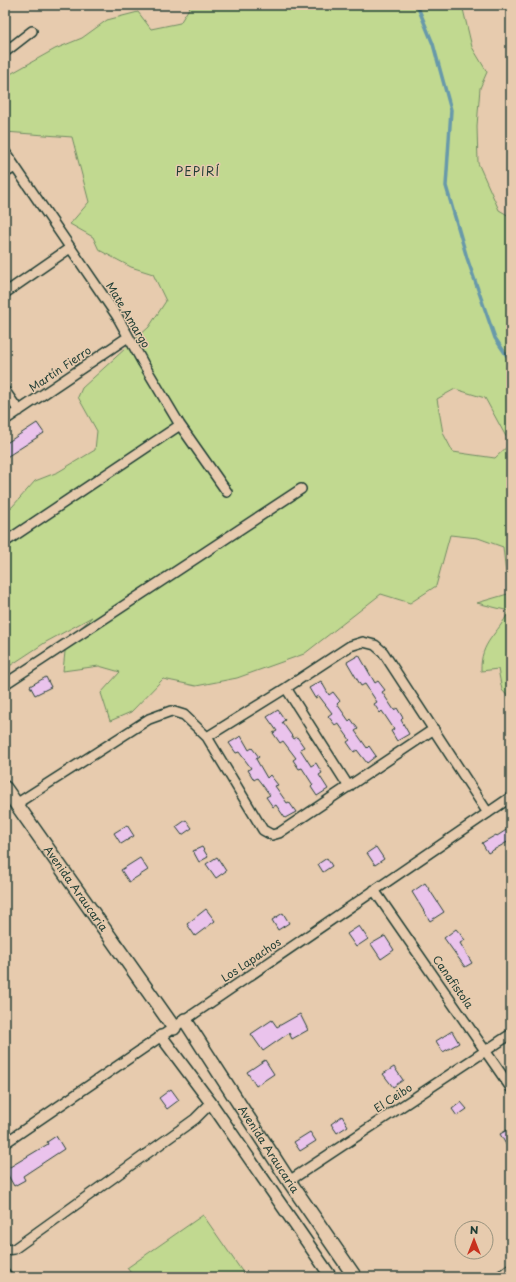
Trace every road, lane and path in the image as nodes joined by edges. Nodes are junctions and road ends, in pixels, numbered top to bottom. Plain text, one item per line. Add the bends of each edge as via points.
1 (32, 31) dead end
2 (5, 52) edge
3 (5, 152) edge
4 (15, 167) junction
5 (5, 173) edge
6 (70, 248) junction
7 (5, 293) edge
8 (128, 338) junction
9 (5, 391) edge
10 (19, 411) junction
11 (5, 420) edge
12 (180, 425) junction
13 (301, 489) dead end
14 (227, 492) dead end
15 (5, 542) edge
16 (5, 684) edge
17 (286, 688) junction
18 (434, 730) junction
19 (207, 737) junction
20 (349, 787) junction
21 (5, 788) edge
22 (511, 797) edge
23 (16, 804) junction
24 (488, 813) junction
25 (374, 890) junction
26 (185, 1020) junction
27 (174, 1028) junction
28 (511, 1034) edge
29 (162, 1036) junction
30 (486, 1052) junction
31 (511, 1088) edge
32 (211, 1103) junction
33 (5, 1143) edge
34 (289, 1181) junction
35 (5, 1250) edge
36 (511, 1268) edge
37 (5, 1273) edge
38 (8, 1277) edge
39 (331, 1277) edge
40 (355, 1277) edge
41 (498, 1277) edge

1 - 2 street
3 - 4 street, Mate Amargo
4 - 5 street
4 - 6 street, Mate Amargo
6 - 7 street
6 - 8 street, Mate Amargo via 117,316
8 - 10 street, Martín Fierro
8 - 12 street, Mate Amargo
9 - 10 street
10 - 11 street, Martín Fierro
12 - 14 street, Mate Amargo
12 - 15 street
13 - 16 street
17 - 18 street via 350,646 362,642 375,645 383,652
17 - 19 street
17 - 20 street
18 - 20 street
18 - 24 street
19 - 20 street via 263,830 272,834 279,833
19 - 23 street via 184,715 171,711 150,719
21 - 23 main road, Avenida Araucaria
22 - 24 street, Los Lapachos
23 - 27 main road, Avenida Araucaria
24 - 25 street, Los Lapachos
25 - 26 street, Los Lapachos
25 - 30 street, Canafistola
26 - 27 street, Los Lapachos
26 - 34 main road, Avenida Araucaria
27 - 29 street, Los Lapachos
28 - 30 street, El Ceibo
29 - 32 street, Avenida Araucaria
29 - 33 street, Los Lapachos
30 - 31 street, Canafistola
30 - 34 street, El Ceibo
32 - 35 street via 189,1123 14,1249
32 - 39 street, Avenida Araucaria
34 - 40 main road, Avenida Araucaria
36 - 41 street
37 - 38 street

